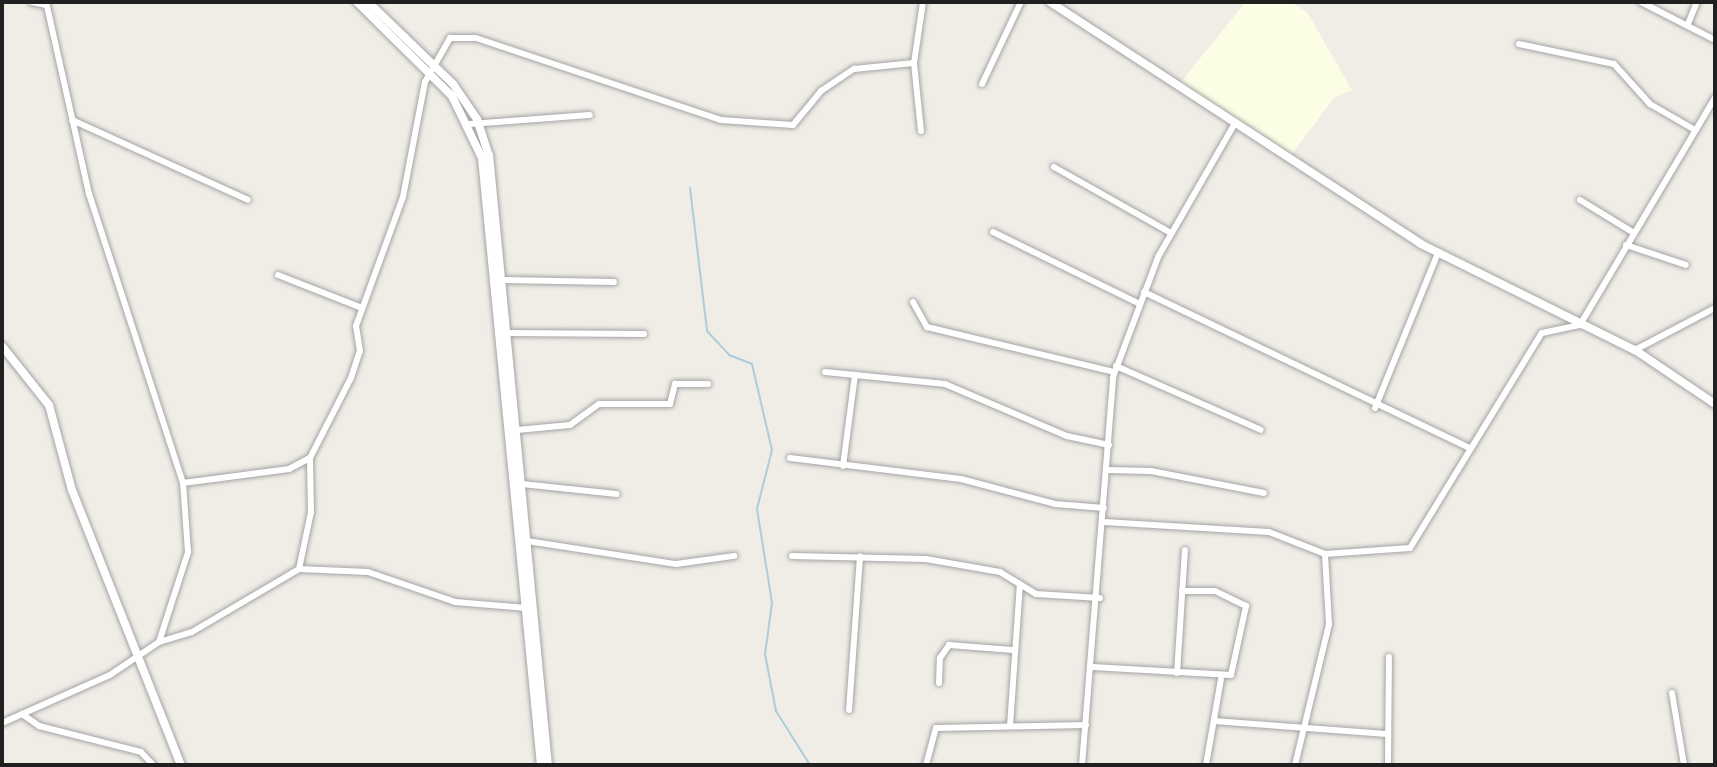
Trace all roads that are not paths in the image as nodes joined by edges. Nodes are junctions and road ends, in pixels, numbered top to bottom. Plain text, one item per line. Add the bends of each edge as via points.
1 (31, 2) edge
2 (357, 2) edge
3 (368, 2) edge
4 (923, 2) edge
5 (1021, 2) edge
6 (1050, 2) edge
7 (1641, 2) edge
8 (1697, 2) edge
9 (46, 4) edge
10 (1688, 24) junction
11 (1715, 40) edge
12 (1519, 44) dead end
13 (914, 63) junction
14 (431, 66) junction
15 (982, 84) dead end
16 (1715, 98) edge
17 (590, 115) dead end
18 (72, 120) junction
19 (1235, 123) junction
20 (474, 124) junction
21 (1695, 130) junction
22 (921, 131) dead end
23 (1054, 167) dead end
24 (248, 200) dead end
25 (1580, 200) dead end
26 (993, 232) dead end
27 (1171, 233) junction
28 (1634, 233) junction
29 (1626, 245) junction
30 (1438, 253) junction
31 (1686, 265) dead end
32 (278, 275) dead end
33 (503, 280) junction
34 (614, 282) dead end
35 (1144, 292) junction
36 (913, 302) dead end
37 (1138, 303) junction
38 (362, 308) junction
39 (1715, 308) edge
40 (1580, 325) junction
41 (508, 333) junction
42 (644, 334) dead end
43 (2, 346) edge
44 (1635, 350) junction
45 (1115, 369) junction
46 (825, 372) dead end
47 (855, 375) junction
48 (708, 384) dead end
49 (1715, 404) edge
50 (1375, 408) junction
51 (517, 430) junction
52 (1261, 430) dead end
53 (1109, 445) junction
54 (1470, 448) junction
55 (310, 458) junction
56 (790, 458) dead end
57 (843, 466) junction
58 (1107, 470) junction
59 (183, 483) junction
60 (522, 484) junction
61 (1264, 493) dead end
62 (616, 494) dead end
63 (1104, 508) junction
64 (1104, 522) junction
65 (527, 541) junction
66 (1185, 550) dead end
67 (1325, 554) junction
68 (734, 556) dead end
69 (792, 556) dead end
70 (860, 556) junction
71 (299, 569) junction
72 (1020, 584) junction
73 (1182, 591) junction
74 (1100, 598) junction
75 (527, 608) junction
76 (159, 642) junction
77 (1013, 650) junction
78 (143, 655) junction
79 (1389, 657) dead end
80 (1093, 667) junction
81 (1177, 673) junction
82 (1221, 679) junction
83 (939, 683) dead end
84 (1672, 693) dead end
85 (849, 710) dead end
86 (22, 714) junction
87 (1214, 721) junction
88 (2, 723) edge
89 (1086, 725) junction
90 (1010, 726) junction
91 (1302, 733) junction
92 (1387, 734) junction
93 (153, 765) edge
94 (181, 765) edge
95 (541, 765) edge
96 (548, 765) edge
97 (926, 765) edge
98 (1082, 765) edge
99 (1206, 765) edge
100 (1295, 765) edge
101 (1388, 765) edge
102 (1684, 765) edge

1 - 9 street
2 - 14 street
3 - 14 street
4 - 13 street
5 - 15 street
6 - 19 street
7 - 10 street
8 - 10 street
9 - 18 street
10 - 11 street
12 - 21 street via 1614,64 1650,104
13 - 14 street via 854,69 821,91 793,125 721,120 467,36 447,41
13 - 22 street
14 - 20 street
14 - 38 street via 401,204
16 - 21 street
17 - 20 street
18 - 24 street
18 - 59 street
19 - 27 street
19 - 30 street
20 - 33 street via 492,170
20 - 75 street via 488,191
21 - 28 street
23 - 27 street
25 - 28 street
26 - 37 street
27 - 35 street
28 - 29 street
29 - 31 street
29 - 40 street
30 - 40 street
30 - 50 street
32 - 38 street
33 - 34 street
33 - 41 street
35 - 37 street
35 - 50 street
36 - 45 street via 927,327
37 - 45 street
38 - 55 street via 351,378
39 - 44 street
40 - 44 street
40 - 54 street via 1542,333
41 - 42 street
41 - 51 street
43 - 78 street via 49,405 84,521
44 - 49 street
45 - 52 street
45 - 53 street
46 - 47 street
47 - 53 street via 945,384 1067,436
47 - 57 street
48 - 51 street via 675,384 670,404 599,404 570,425
50 - 54 street
51 - 60 street
53 - 58 street
54 - 67 street via 1410,548
55 - 59 street via 289,469
55 - 71 street via 311,512
56 - 57 street
57 - 63 street via 961,479 1055,504
58 - 61 street via 1151,471
58 - 63 street
59 - 76 street via 188,552
60 - 62 street
60 - 65 street
63 - 64 street
64 - 67 street via 1269,532
64 - 74 street
65 - 68 street via 676,564
65 - 96 street
66 - 73 street
67 - 91 street via 1329,624
69 - 70 street
70 - 72 street via 956,564
70 - 85 street
71 - 75 street via 368,572 455,602
71 - 76 street via 192,632
72 - 74 street via 1036,594
72 - 77 street
73 - 81 street
73 - 82 street via 1215,591 1246,606 1238,669
74 - 80 street
75 - 95 street
76 - 78 street
77 - 83 street via 949,645 940,658
77 - 90 street
78 - 86 street
78 - 94 street
79 - 92 street
80 - 81 street
80 - 89 street
81 - 82 street
82 - 87 street
84 - 102 street
86 - 88 street
86 - 93 street via 39,726 141,752
87 - 91 street
87 - 99 street
89 - 90 street
89 - 98 street
90 - 97 street via 936,728
91 - 92 street
91 - 100 street
92 - 101 street

